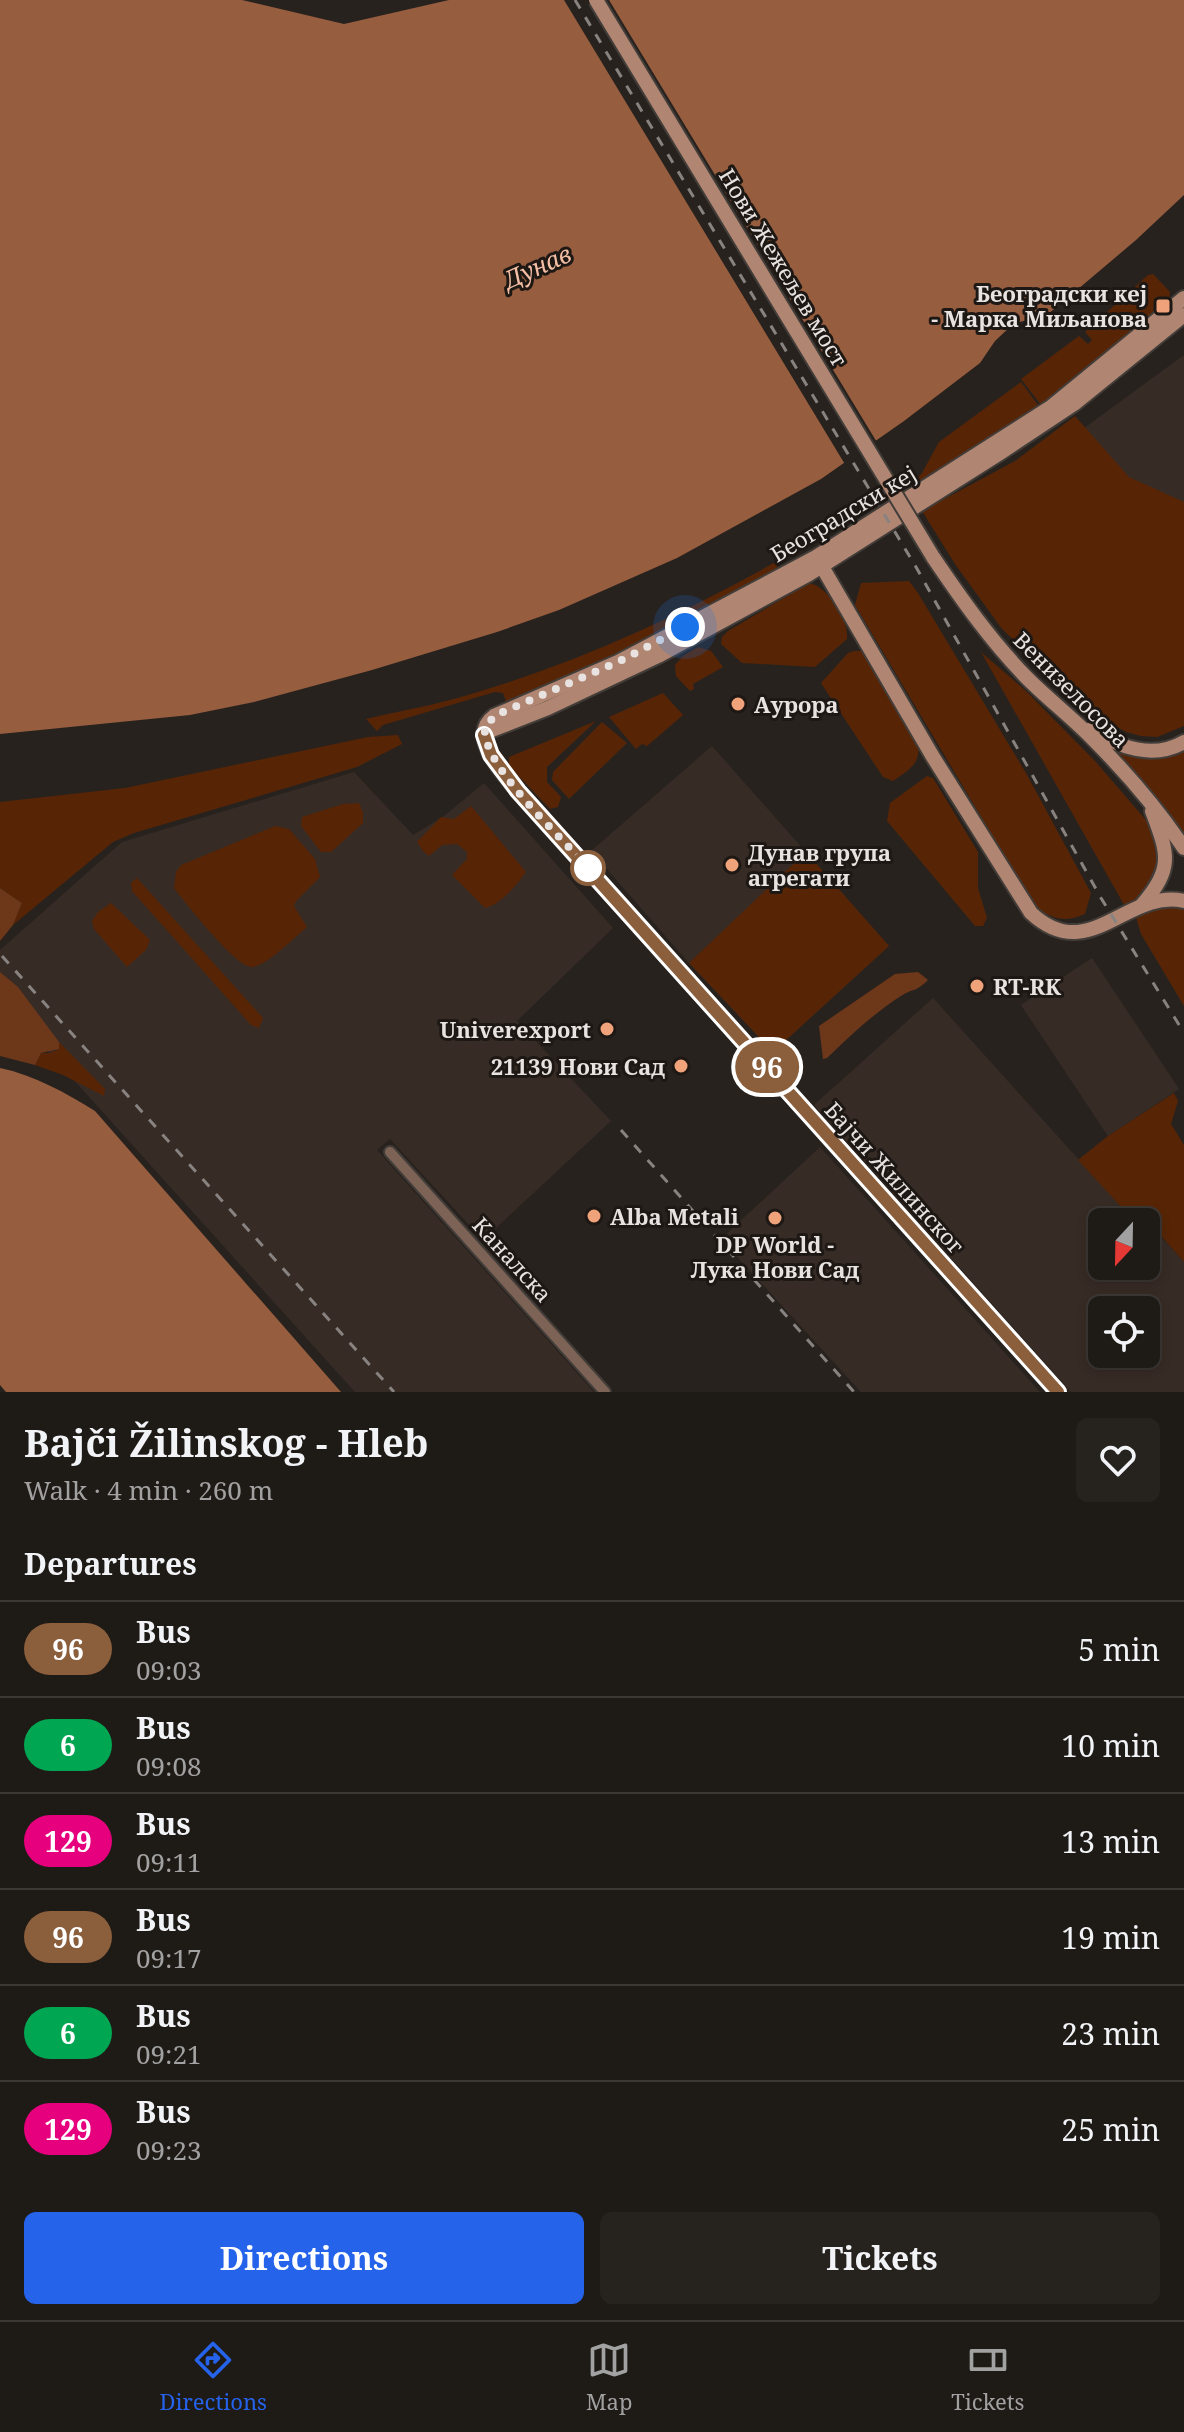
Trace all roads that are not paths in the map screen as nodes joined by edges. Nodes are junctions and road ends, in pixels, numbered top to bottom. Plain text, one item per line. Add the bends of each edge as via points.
1 (596, 0) edge
2 (1184, 298) edge
3 (1184, 315) edge
4 (933, 557) joint
5 (819, 562) junction
6 (1066, 714) junction
7 (484, 735) joint
8 (1184, 742) edge
9 (1148, 801) junction
10 (1184, 848) edge
11 (1184, 901) edge
12 (1139, 908) junction
13 (390, 1152) dead end
14 (605, 1392) edge
15 (1058, 1392) edge

1 - 4 main road, Нови Жежељев мост, bridge
2 - 5 main road, Београдски кеј via 1051,407
3 - 5 main road, Београдски кеј via 1074,404
4 - 6 main road, Венизелосова via 988,634
5 - 7 main road, Београдски кеј via 489,720
5 - 12 main road via 1031,913 1055,929 1083,932
6 - 8 main road via 1135,750
6 - 9 main road, Венизелосова
7 - 15 main road, Бајчи Жилинског via 491,755 518,791
9 - 10 main road, Венизелосова
9 - 12 main road via 1164,848 1165,869
11 - 12 main road via 1160,900
13 - 14 street, Каналска

